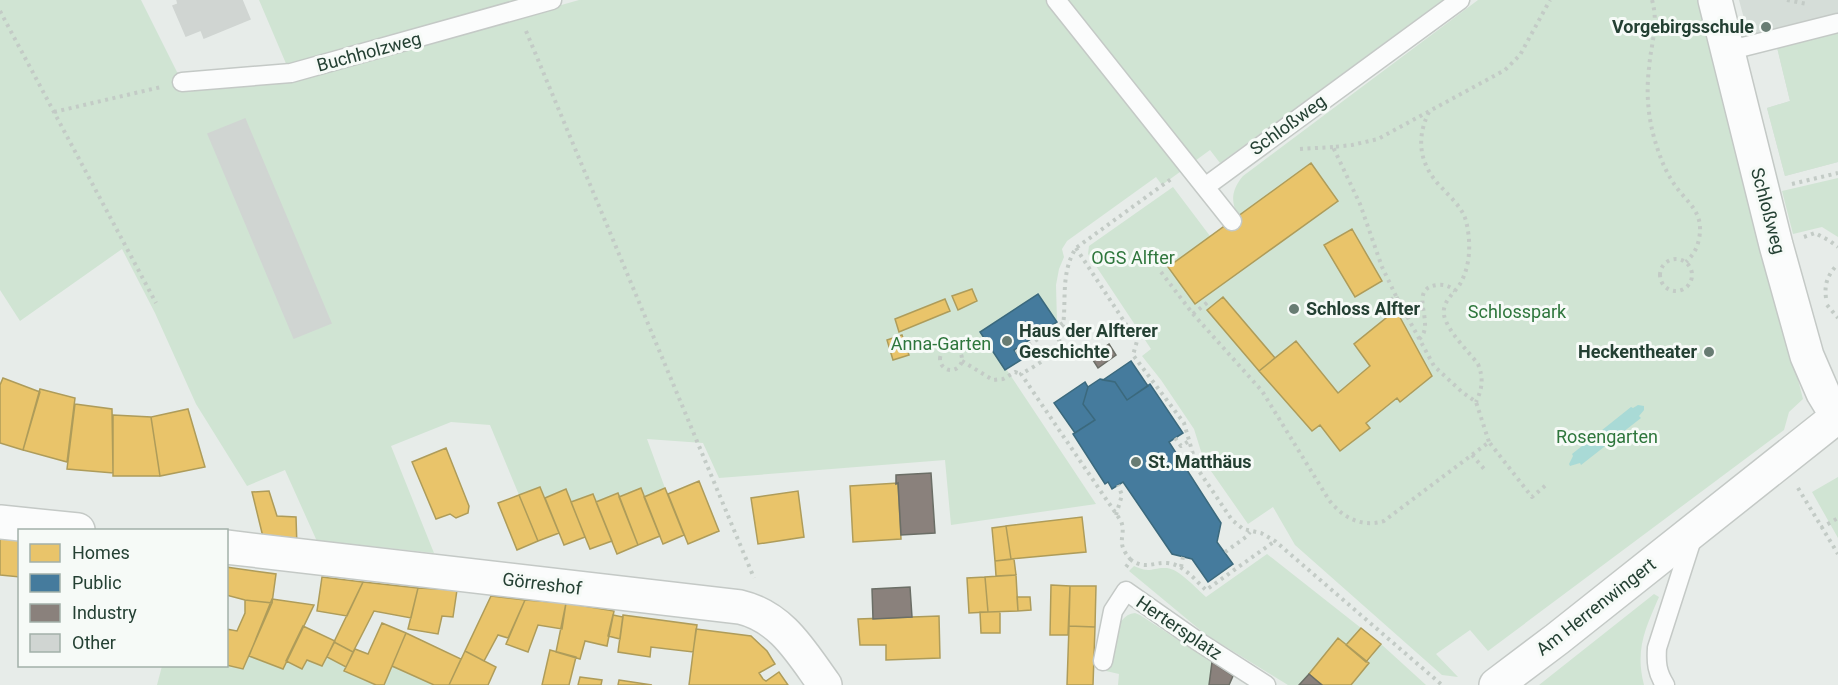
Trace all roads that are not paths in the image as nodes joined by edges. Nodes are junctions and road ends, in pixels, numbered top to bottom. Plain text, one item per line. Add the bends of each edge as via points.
1 (552, 0) edge
2 (1056, 0) edge
3 (1460, 0) edge
4 (1714, 0) edge
5 (1838, 23) edge
6 (1727, 51) junction
7 (182, 82) road end
8 (1204, 187) junction
9 (1232, 221) dead end
10 (1838, 416) edge
11 (0, 522) edge
12 (61, 529) edge
13 (1695, 530) junction
14 (228, 548) edge
15 (1103, 661) dead end
16 (825, 685) edge
17 (1266, 685) edge
18 (1496, 685) edge
19 (1665, 685) edge

1 - 7 lane, Buchholzweg via 291,74
2 - 8 lane
3 - 8 lane, Schloßweg
4 - 6 street, Schloßweg
5 - 6 lane
6 - 10 street, Schloßweg via 1803,345
8 - 9 lane
10 - 13 street, Am Herrenwingert
11 - 12 street
13 - 18 street, Am Herrenwingert
13 - 19 lane, Am Herrenwingert via 1657,648 1656,664
14 - 16 street, Görreshof via 732,605 772,620
15 - 17 lane, Hertersplatz via 1113,610 1126,591

